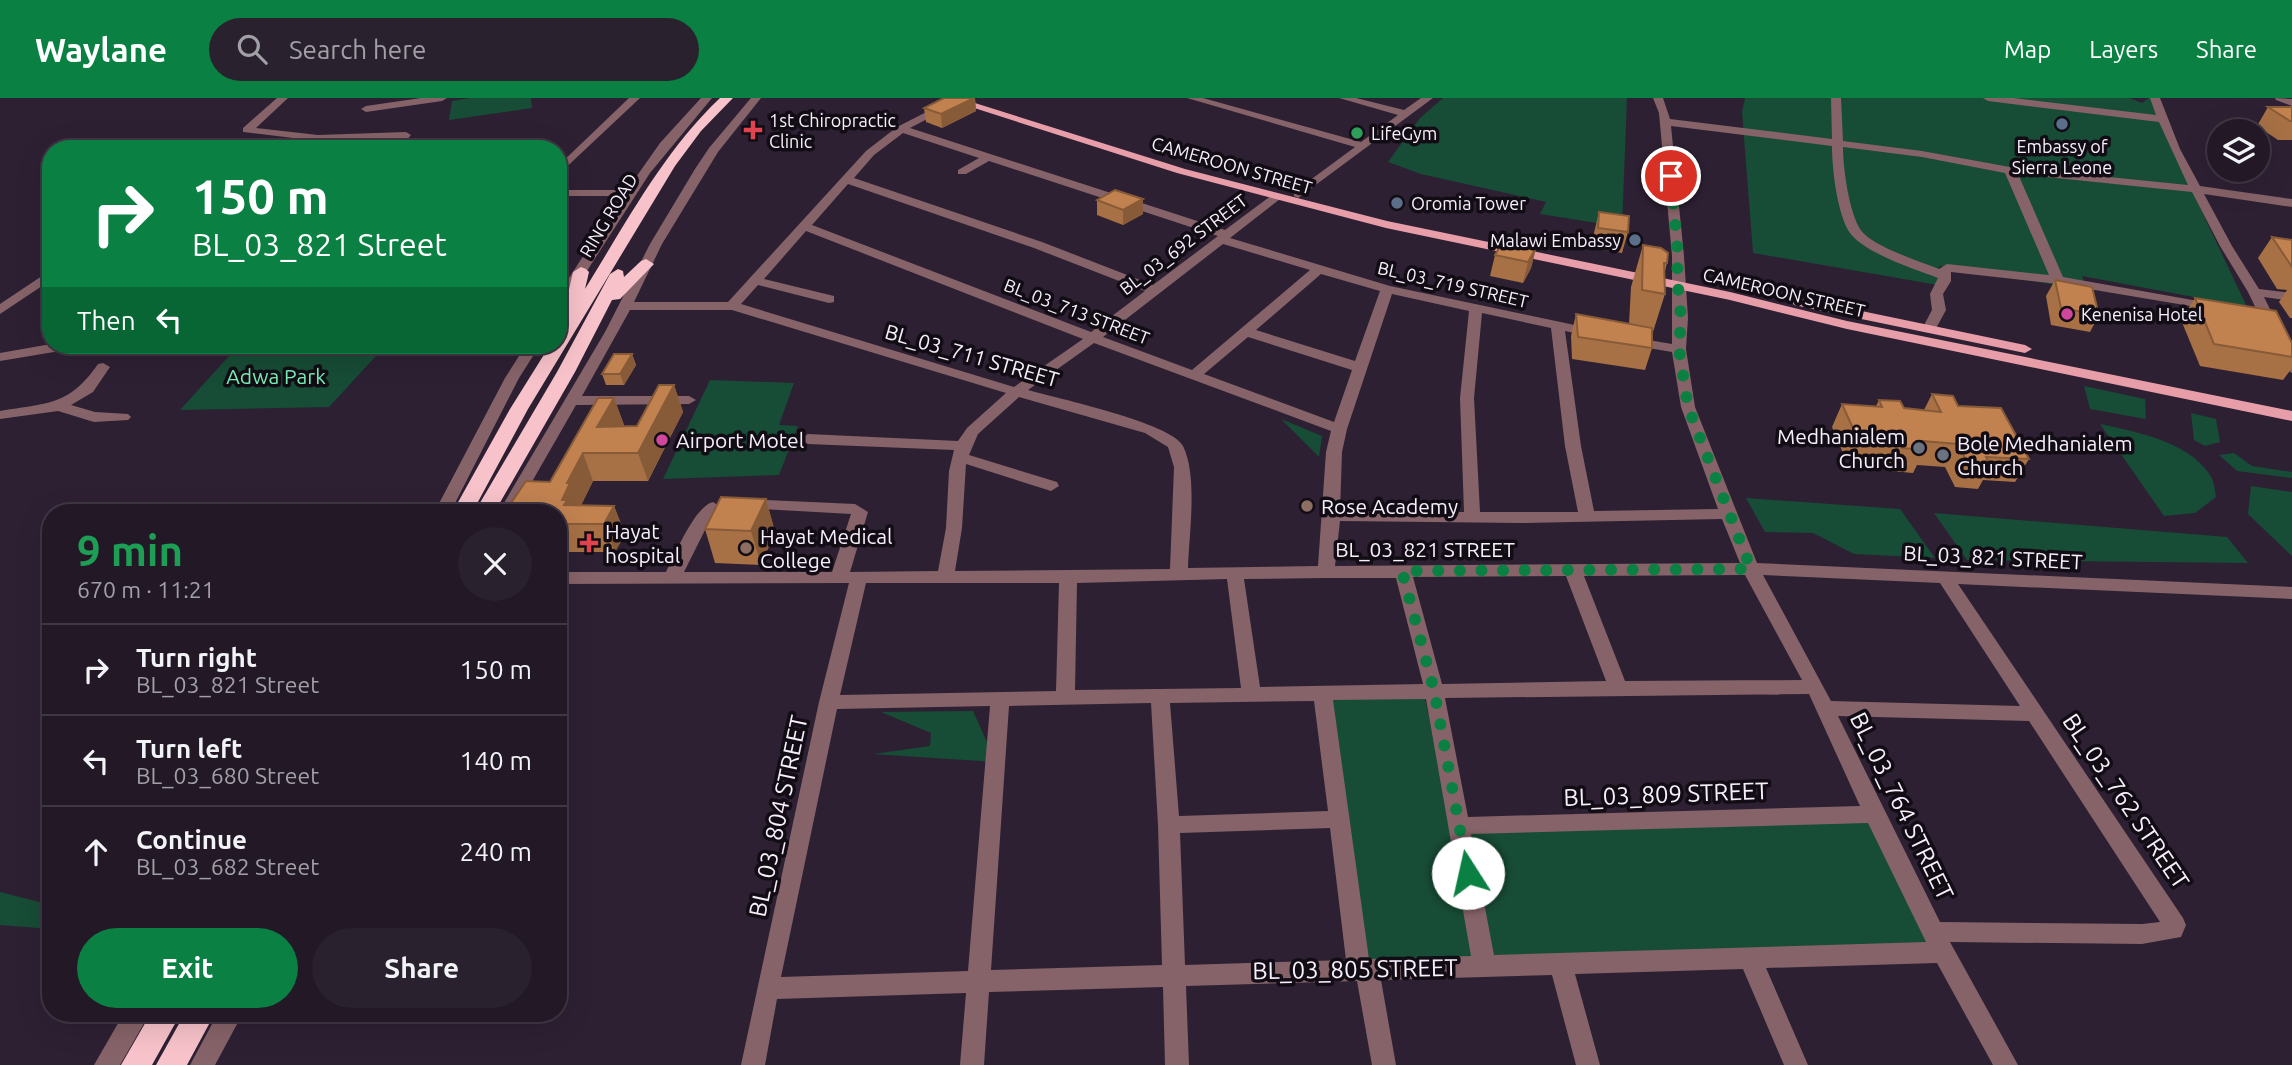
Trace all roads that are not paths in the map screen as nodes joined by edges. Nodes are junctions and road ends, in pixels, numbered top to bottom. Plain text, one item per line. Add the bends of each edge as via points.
1 (283, 98) edge
2 (442, 98) edge
3 (635, 98) edge
4 (707, 98) edge
5 (727, 98) edge
6 (740, 98) edge
7 (757, 98) edge
8 (974, 98) edge
9 (1192, 98) edge
10 (1344, 98) edge
11 (1427, 98) edge
12 (1658, 98) edge
13 (1836, 98) edge
14 (1988, 98) edge
15 (2086, 98) edge
16 (2155, 98) edge
17 (2280, 98) edge
18 (951, 99) edge
19 (2292, 103) edge
20 (1406, 114) junction
21 (2121, 114) junction
22 (362, 118) edge
23 (2164, 119) junction
24 (1665, 122) junction
25 (901, 129) junction
26 (318, 138) junction
27 (315, 140) edge
28 (401, 140) edge
29 (1839, 144) junction
30 (1363, 146) junction
31 (989, 156) junction
32 (567, 163) edge
33 (1187, 167) junction
34 (2010, 170) junction
35 (962, 172) dead end
36 (845, 179) junction
37 (2197, 189) junction
38 (567, 193) edge
39 (630, 193) junction
40 (1298, 194) junction
41 (1276, 197) junction
42 (2292, 203) edge
43 (803, 226) junction
44 (1225, 237) junction
45 (620, 259) junction
46 (646, 264) junction
47 (1318, 270) junction
48 (581, 272) junction
49 (1945, 276) junction
50 (42, 280) edge
51 (754, 280) junction
52 (2059, 280) junction
53 (1678, 281) junction
54 (1387, 289) junction
55 (1154, 290) junction
56 (567, 292) edge
57 (2255, 292) junction
58 (2292, 297) edge
59 (829, 299) dead end
60 (625, 306) junction
61 (732, 306) junction
62 (1476, 309) junction
63 (0, 310) edge
64 (2226, 310) edge
65 (596, 315) junction
66 (1558, 327) junction
67 (569, 328) junction
68 (1929, 329) junction
69 (567, 331) edge
70 (1248, 332) junction
71 (2276, 335) junction
72 (1093, 338) junction
73 (2292, 338) edge
74 (1679, 349) junction
75 (42, 350) edge
76 (527, 354) edge
77 (553, 354) edge
78 (0, 357) edge
79 (103, 367) dead end
80 (1362, 368) junction
81 (2292, 369) edge
82 (1195, 375) junction
83 (1016, 392) junction
84 (2198, 392) junction
85 (689, 400) dead end
86 (573, 401) junction
87 (2292, 405) edge
88 (59, 406) junction
89 (0, 415) edge
90 (2292, 416) edge
91 (123, 417) dead end
92 (1339, 429) junction
93 (808, 439) dead end
94 (961, 452) junction
95 (1051, 486) dead end
96 (447, 504) edge
97 (466, 504) edge
98 (489, 504) edge
99 (511, 504) edge
100 (766, 505) edge
101 (713, 507) edge
102 (1729, 514) junction
103 (1332, 516) junction
104 (1587, 516) junction
105 (1472, 517) junction
106 (1751, 569) junction
107 (1402, 571) junction
108 (1573, 571) junction
109 (1236, 573) junction
110 (1326, 573) junction
111 (1179, 574) junction
112 (1068, 577) junction
113 (567, 578) edge
114 (672, 578) junction
115 (849, 578) junction
116 (945, 578) junction
117 (1945, 578) junction
118 (2292, 593) edge
119 (1815, 687) junction
120 (1618, 688) junction
121 (1434, 690) junction
122 (1251, 694) junction
123 (1160, 695) junction
124 (1323, 695) junction
125 (1065, 697) junction
126 (1000, 699) junction
127 (829, 702) junction
128 (1824, 708) junction
129 (2037, 715) junction
130 (1874, 814) junction
131 (1338, 820) junction
132 (1169, 825) junction
133 (1460, 826) junction
134 (1939, 942) junction
135 (1751, 959) junction
136 (1560, 962) junction
137 (1485, 966) junction
138 (1363, 969) junction
139 (1173, 974) junction
140 (980, 979) junction
141 (767, 988) junction
142 (132, 1022) edge
143 (162, 1022) edge
144 (196, 1022) edge
145 (226, 1022) edge
146 (106, 1065) edge
147 (136, 1065) edge
148 (171, 1065) edge
149 (202, 1065) edge
150 (753, 1065) edge
151 (972, 1065) edge
152 (1177, 1065) edge
153 (1384, 1065) edge
154 (1588, 1065) edge
155 (1796, 1065) edge
156 (2006, 1065) edge

1 - 26 street via 247,130
2 - 22 street
3 - 32 street
4 - 39 street, RING ROAD via 656,154
5 - 45 highway, RING ROAD via 679,150
6 - 45 highway, RING ROAD via 687,157
7 - 46 street via 713,150
8 - 33 main road, CAMEROON STREET
9 - 30 street
10 - 20 street
11 - 20 street
12 - 24 street, BL_03_764 STREET
13 - 29 street
14 - 21 street
15 - 21 street
16 - 23 street
17 - 19 street
18 - 25 street
18 - 33 main road, CAMEROON STREET
20 - 30 street
21 - 23 street
22 - 26 street
22 - 28 street via 406,135
23 - 37 street
24 - 29 street
24 - 53 street, BL_03_764 STREET
25 - 31 street, BL_03_719 STREET
25 - 36 street
26 - 27 street
29 - 34 street
29 - 49 street via 1838,175 1854,230 1897,257
30 - 40 street
31 - 35 street
31 - 44 street, BL_03_719 STREET
33 - 40 main road, CAMEROON STREET
33 - 41 main road, CAMEROON STREET
34 - 37 street
34 - 52 street
36 - 43 street
36 - 55 street
37 - 42 street
37 - 57 street
38 - 39 street
39 - 48 street, RING ROAD
40 - 53 main road, CAMEROON STREET
41 - 44 street, BL_03_692 STREET
41 - 53 main road, CAMEROON STREET
43 - 51 street
43 - 72 street, BL_03_713 STREET
44 - 47 street, BL_03_719 STREET
44 - 55 street, BL_03_692 STREET
45 - 65 highway, RING ROAD
45 - 67 highway, RING ROAD
46 - 60 street
46 - 65 highway
47 - 54 street, BL_03_719 STREET
47 - 70 street
48 - 56 street, RING ROAD
48 - 67 highway
49 - 52 street via 1947,268
49 - 68 street via 1937,288 1939,310
50 - 63 street
51 - 59 street
51 - 61 street
52 - 64 street
53 - 68 main road, CAMEROON STREET
53 - 74 street, BL_03_764 STREET
53 - 84 main road, CAMEROON STREET via 1847,325
54 - 62 street, BL_03_719 STREET
54 - 80 street
55 - 72 street, BL_03_692 STREET
57 - 58 street
57 - 71 street via 2260,316
60 - 61 street, BL_03_711 STREET
60 - 86 street
61 - 83 street, BL_03_711 STREET
62 - 66 street, BL_03_719 STREET
62 - 105 street via 1467,398
65 - 98 highway, RING ROAD
66 - 74 street, BL_03_719 STREET
66 - 104 street
67 - 69 highway, RING ROAD
68 - 84 main road, CAMEROON STREET
70 - 80 street
70 - 82 street
71 - 73 street
71 - 81 street
72 - 82 street, BL_03_713 STREET
72 - 83 street, BL_03_692 STREET
74 - 102 street, BL_03_764 STREET via 1688,407
75 - 78 street
76 - 96 street
77 - 97 highway, RING ROAD
79 - 88 street via 88,389
80 - 92 street
82 - 92 street, BL_03_713 STREET
83 - 94 street, BL_03_692 STREET via 972,431
83 - 111 street, BL_03_711 STREET via 1150,430 1175,445 1182,467
84 - 87 main road, CAMEROON STREET
84 - 90 main road, CAMEROON STREET
85 - 86 street
86 - 99 street
88 - 89 street
88 - 91 street via 94,417
92 - 103 street
93 - 94 street
94 - 95 street
94 - 116 street
100 - 115 street, BL_03_804 STREET via 860,512
101 - 114 street
102 - 104 street
102 - 106 street, BL_03_764 STREET
103 - 105 street
103 - 110 street
104 - 105 street
106 - 108 street, BL_03_821 STREET
106 - 117 street, BL_03_821 STREET
106 - 119 street, BL_03_764 STREET
107 - 108 street, BL_03_821 STREET
107 - 110 street, BL_03_821 STREET
107 - 121 street
108 - 120 street
109 - 110 street, BL_03_821 STREET
109 - 111 street, BL_03_821 STREET
109 - 122 street
111 - 112 street, BL_03_821 STREET
112 - 116 street, BL_03_821 STREET
112 - 125 street
113 - 114 street, BL_03_821 STREET
114 - 115 street, BL_03_821 STREET
115 - 116 street, BL_03_821 STREET
115 - 127 street, BL_03_804 STREET
117 - 118 street, BL_03_821 STREET
117 - 129 street
119 - 120 street
119 - 128 street, BL_03_764 STREET
120 - 121 street
121 - 124 street
121 - 133 street
122 - 123 street
122 - 124 street
123 - 125 street
123 - 132 street
124 - 131 street
125 - 126 street
126 - 127 street
126 - 140 street
127 - 141 street, BL_03_804 STREET
128 - 129 street
128 - 130 street, BL_03_764 STREET
129 - 134 street, BL_03_762 STREET via 2167,910 2173,930
130 - 133 street, BL_03_809 STREET
130 - 134 street, BL_03_764 STREET
131 - 132 street
131 - 138 street
132 - 139 street
133 - 137 street
134 - 135 street, BL_03_805 STREET
134 - 156 street, BL_03_764 STREET
135 - 136 street, BL_03_805 STREET
135 - 155 street
136 - 137 street, BL_03_805 STREET
136 - 154 street
137 - 138 street, BL_03_805 STREET
138 - 139 street, BL_03_805 STREET
138 - 153 street
139 - 140 street, BL_03_805 STREET
139 - 152 street
140 - 141 street, BL_03_805 STREET
140 - 151 street
141 - 150 street, BL_03_804 STREET
142 - 146 street
143 - 147 highway
144 - 148 highway
145 - 149 street

